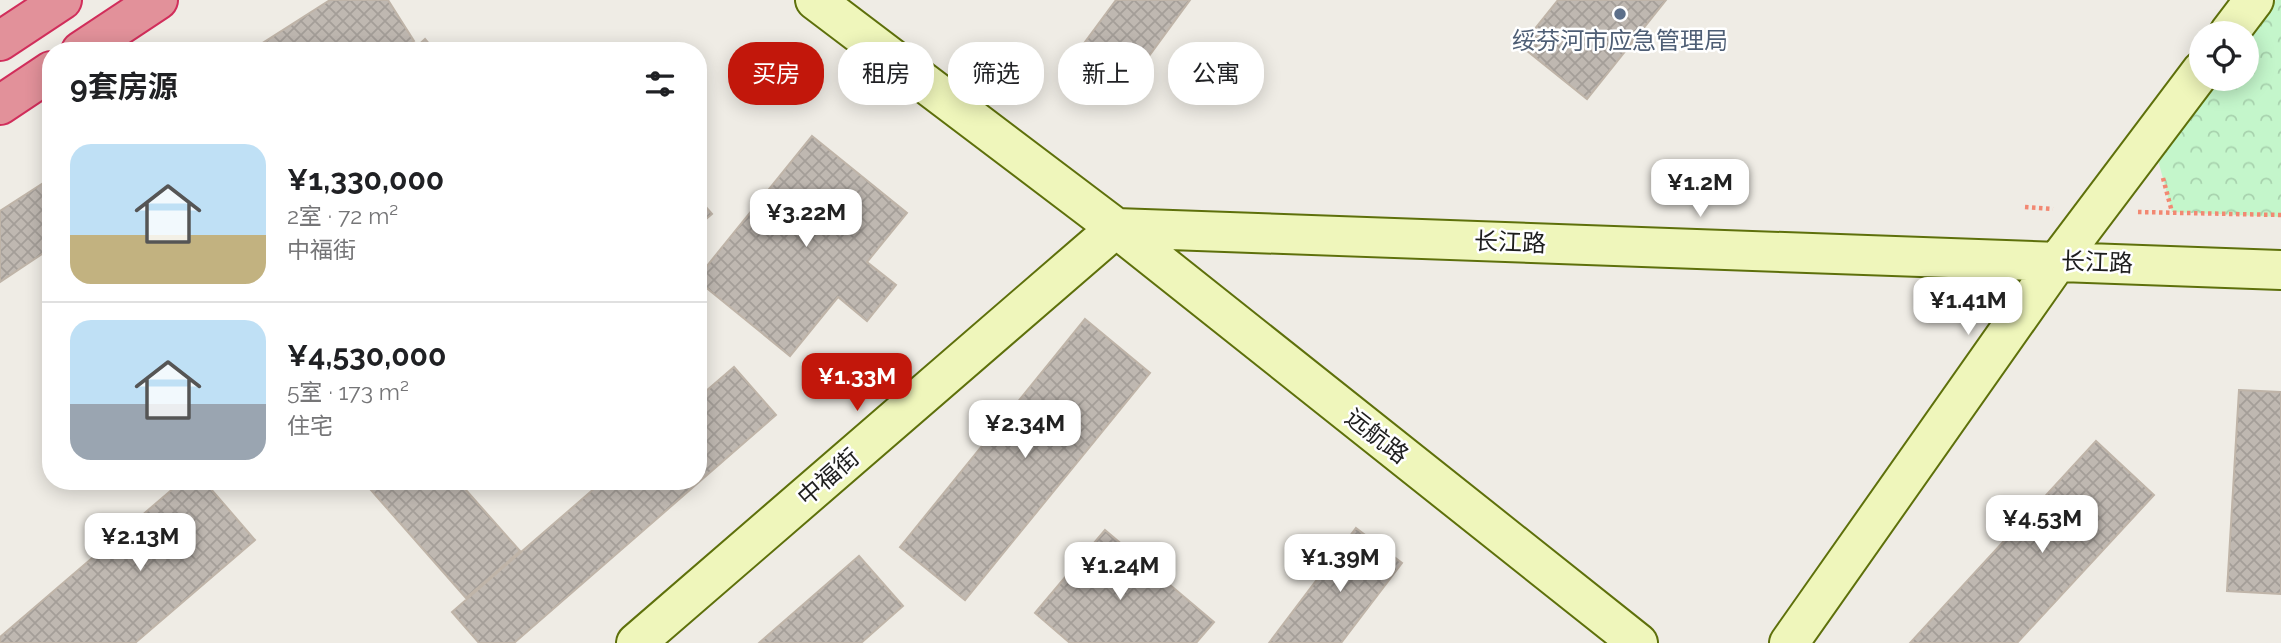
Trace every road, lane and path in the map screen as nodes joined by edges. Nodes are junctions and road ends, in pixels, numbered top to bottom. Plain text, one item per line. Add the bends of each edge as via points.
1 (62, 0) edge
2 (158, 0) edge
3 (815, 0) edge
4 (2254, 0) edge
5 (2238, 21) edge
6 (0, 41) edge
7 (95, 42) edge
8 (42, 77) edge
9 (2189, 87) edge
10 (0, 104) edge
11 (2025, 207) dead end
12 (2094, 213) junction
13 (2281, 215) edge
14 (1116, 228) junction
15 (2058, 261) junction
16 (2281, 270) edge
17 (636, 643) edge
18 (1638, 643) edge
19 (1789, 643) edge

1 - 6 highway
2 - 7 highway
3 - 14 street
4 - 5 street
8 - 10 highway
9 - 12 street
11 - 12 path
12 - 13 path
12 - 15 street
14 - 15 street, 长江路
14 - 17 street, 中福街
14 - 18 street, 远航路
15 - 16 street, 长江路
15 - 19 street

